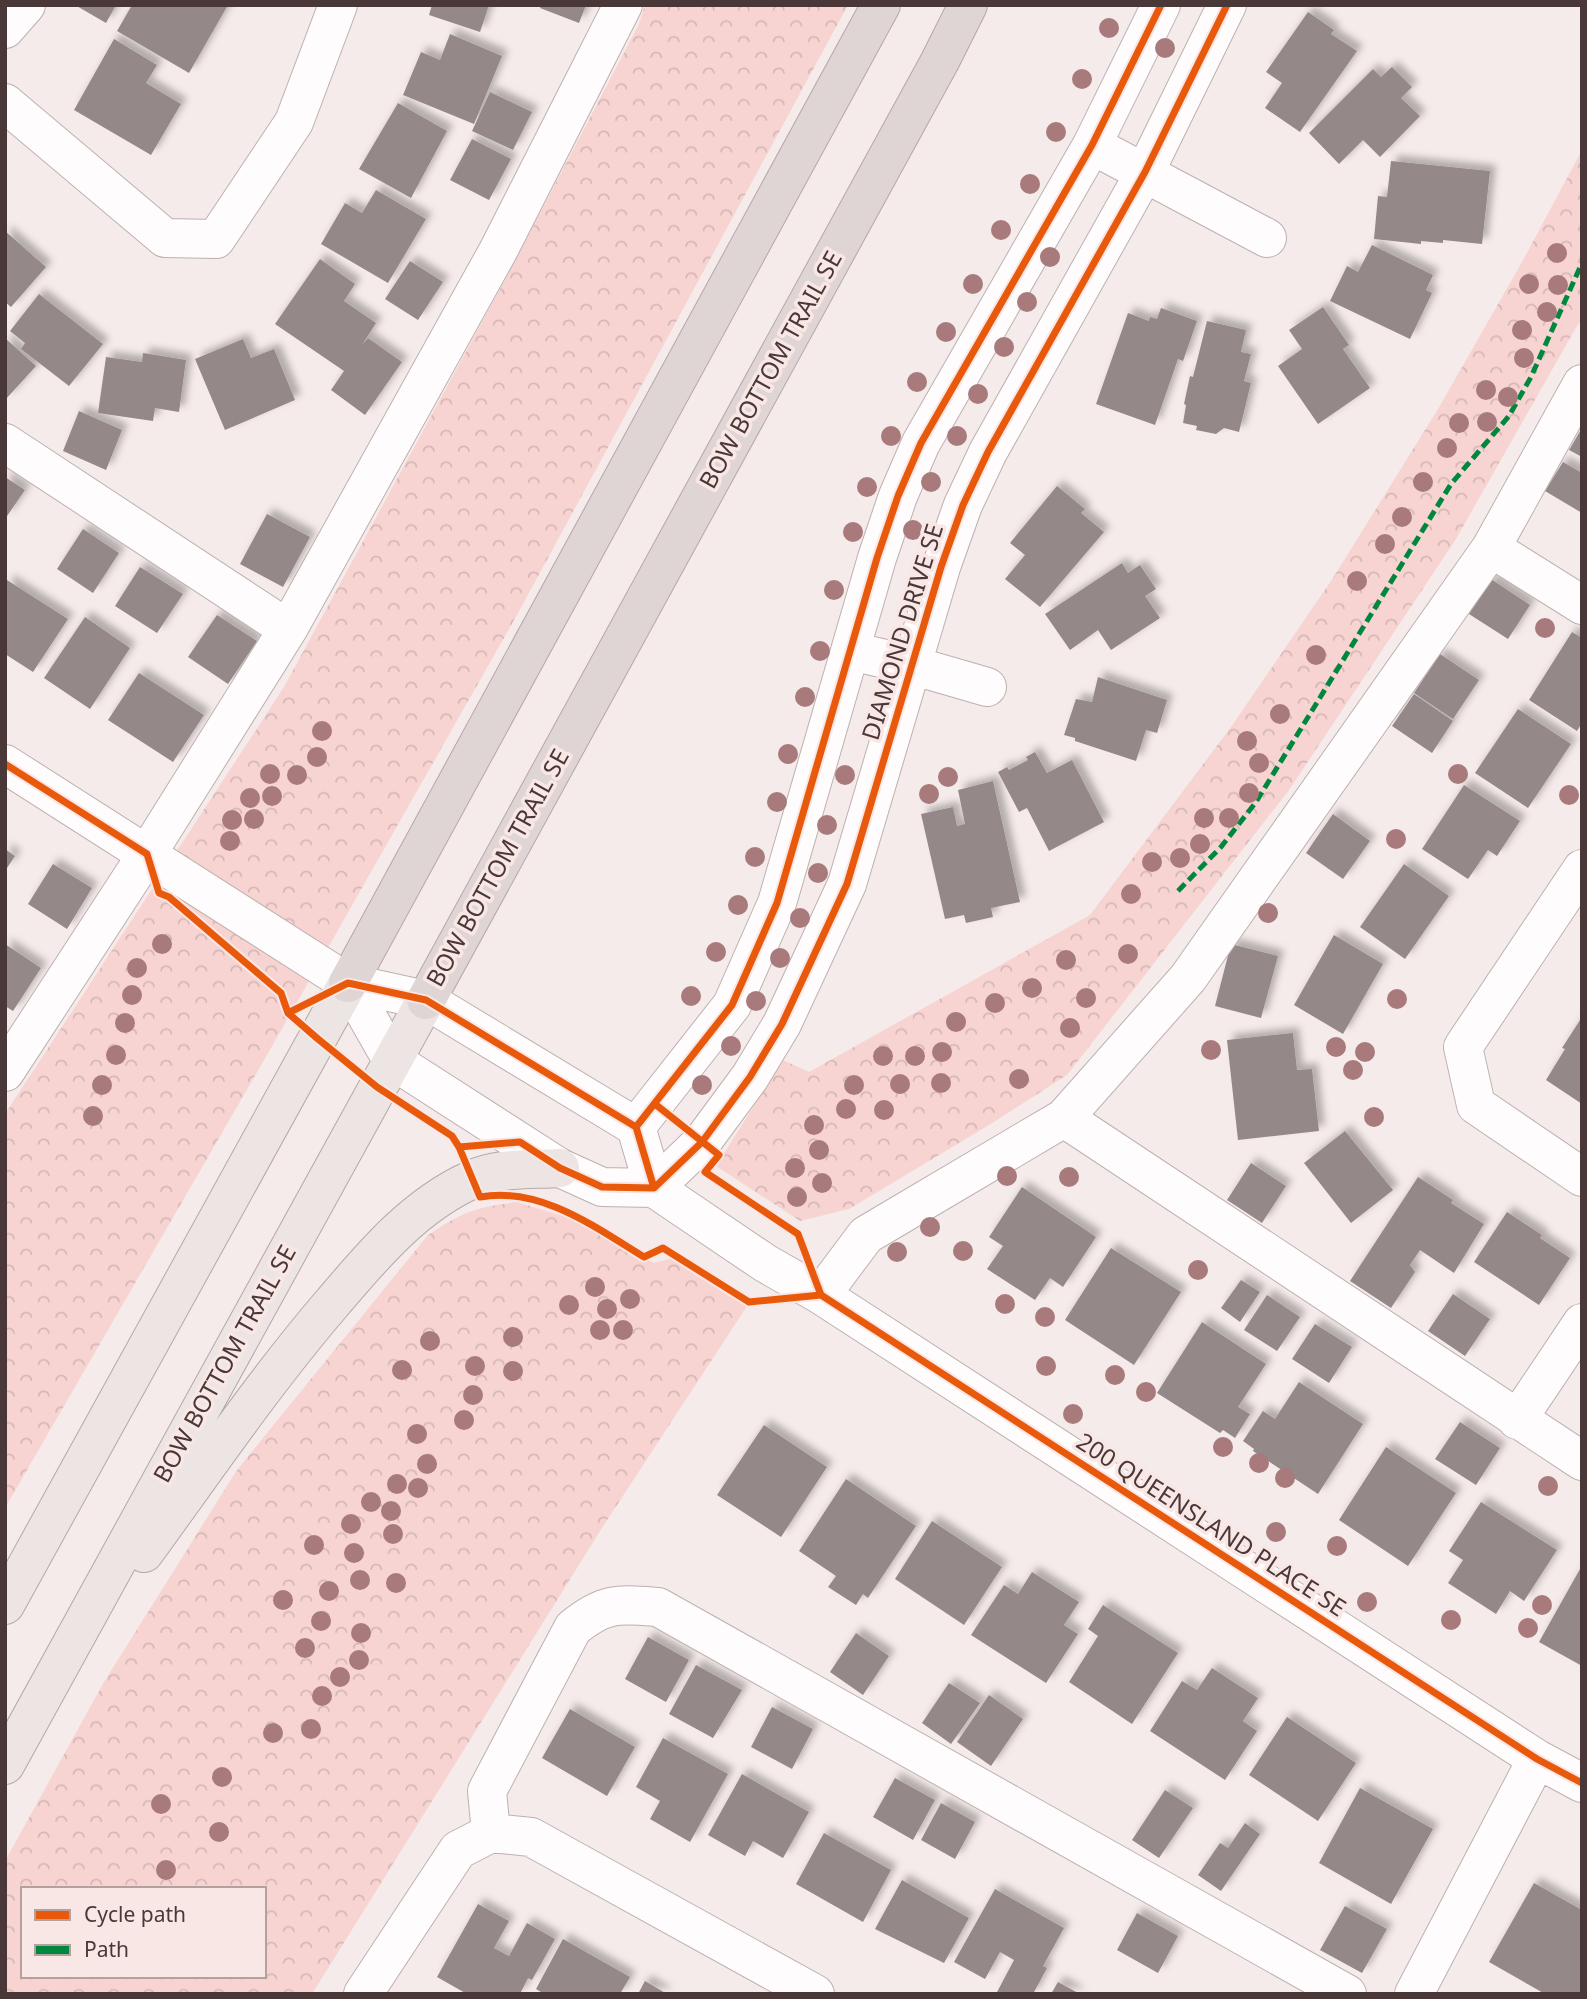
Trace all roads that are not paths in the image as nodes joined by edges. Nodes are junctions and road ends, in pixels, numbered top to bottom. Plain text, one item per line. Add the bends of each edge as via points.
1 (26, 5) edge
2 (338, 5) edge
3 (623, 5) edge
4 (881, 5) edge
5 (968, 5) edge
6 (1161, 5) edge
7 (1227, 5) edge
8 (5, 29) edge
9 (5, 103) edge
10 (1091, 145) junction
11 (1145, 172) junction
12 (1268, 238) dead end
13 (1582, 384) edge
14 (5, 443) edge
15 (1491, 548) junction
16 (1582, 605) edge
17 (288, 629) junction
18 (852, 651) junction
19 (911, 664) junction
20 (987, 687) dead end
21 (5, 764) edge
22 (146, 854) junction
23 (1582, 869) edge
24 (348, 983) junction
25 (426, 1000) junction
26 (393, 1059) junction
27 (5, 1072) edge
28 (1064, 1118) junction
29 (636, 1127) junction
30 (560, 1168) junction
31 (1582, 1177) edge
32 (654, 1188) junction
33 (821, 1295) junction
34 (1582, 1323) edge
35 (1517, 1420) junction
36 (1582, 1461) edge
37 (5, 1605) edge
38 (47, 1688) junction
39 (1537, 1759) junction
40 (5, 1765) edge
41 (1582, 1783) edge
42 (491, 1833) junction
43 (363, 1994) edge
44 (815, 1994) edge
45 (1346, 1994) edge
46 (1413, 1994) edge

1 - 8 street
2 - 9 street via 293,122 216,239 165,238
3 - 17 street via 498,251
4 - 24 highway
5 - 25 highway, BOW BOTTOM TRAIL SE
6 - 10 street, DIAMOND DRIVE SE
7 - 11 street, DIAMOND DRIVE SE
10 - 11 street
10 - 18 street, DIAMOND DRIVE SE via 921,443 877,558
11 - 12 street
11 - 19 street, DIAMOND DRIVE SE via 988,452 941,567
13 - 15 street
14 - 17 street
15 - 16 street
15 - 28 street via 1188,978
17 - 22 street
18 - 19 street
18 - 29 street, DIAMOND DRIVE SE via 777,903 748,971 732,1005
19 - 20 street
19 - 32 street, DIAMOND DRIVE SE via 847,884 782,1024 702,1142
21 - 22 street
22 - 24 street
22 - 27 street
23 - 31 street via 1463,1046 1476,1105
24 - 25 street
24 - 26 street
24 - 37 main road
25 - 26 main road, BOW BOTTOM TRAIL SE
25 - 29 street
26 - 30 street
26 - 38 main road, BOW BOTTOM TRAIL SE
28 - 33 street via 866,1236
28 - 35 street
29 - 32 street
30 - 32 street via 602,1186
30 - 38 main road via 500,1171 472,1179 411,1218 383,1244 300,1339
32 - 33 street, 200 QUEENSLAND PLACE SE
33 - 39 street, 200 QUEENSLAND PLACE SE
34 - 35 street
35 - 36 street
38 - 40 main road, BOW BOTTOM TRAIL SE
39 - 41 street, 200 QUEENSLAND PLACE SE
39 - 46 street
42 - 43 street via 458,1850
42 - 44 street via 531,1838
42 - 45 street via 487,1791 573,1628 593,1612 620,1604 657,1607

